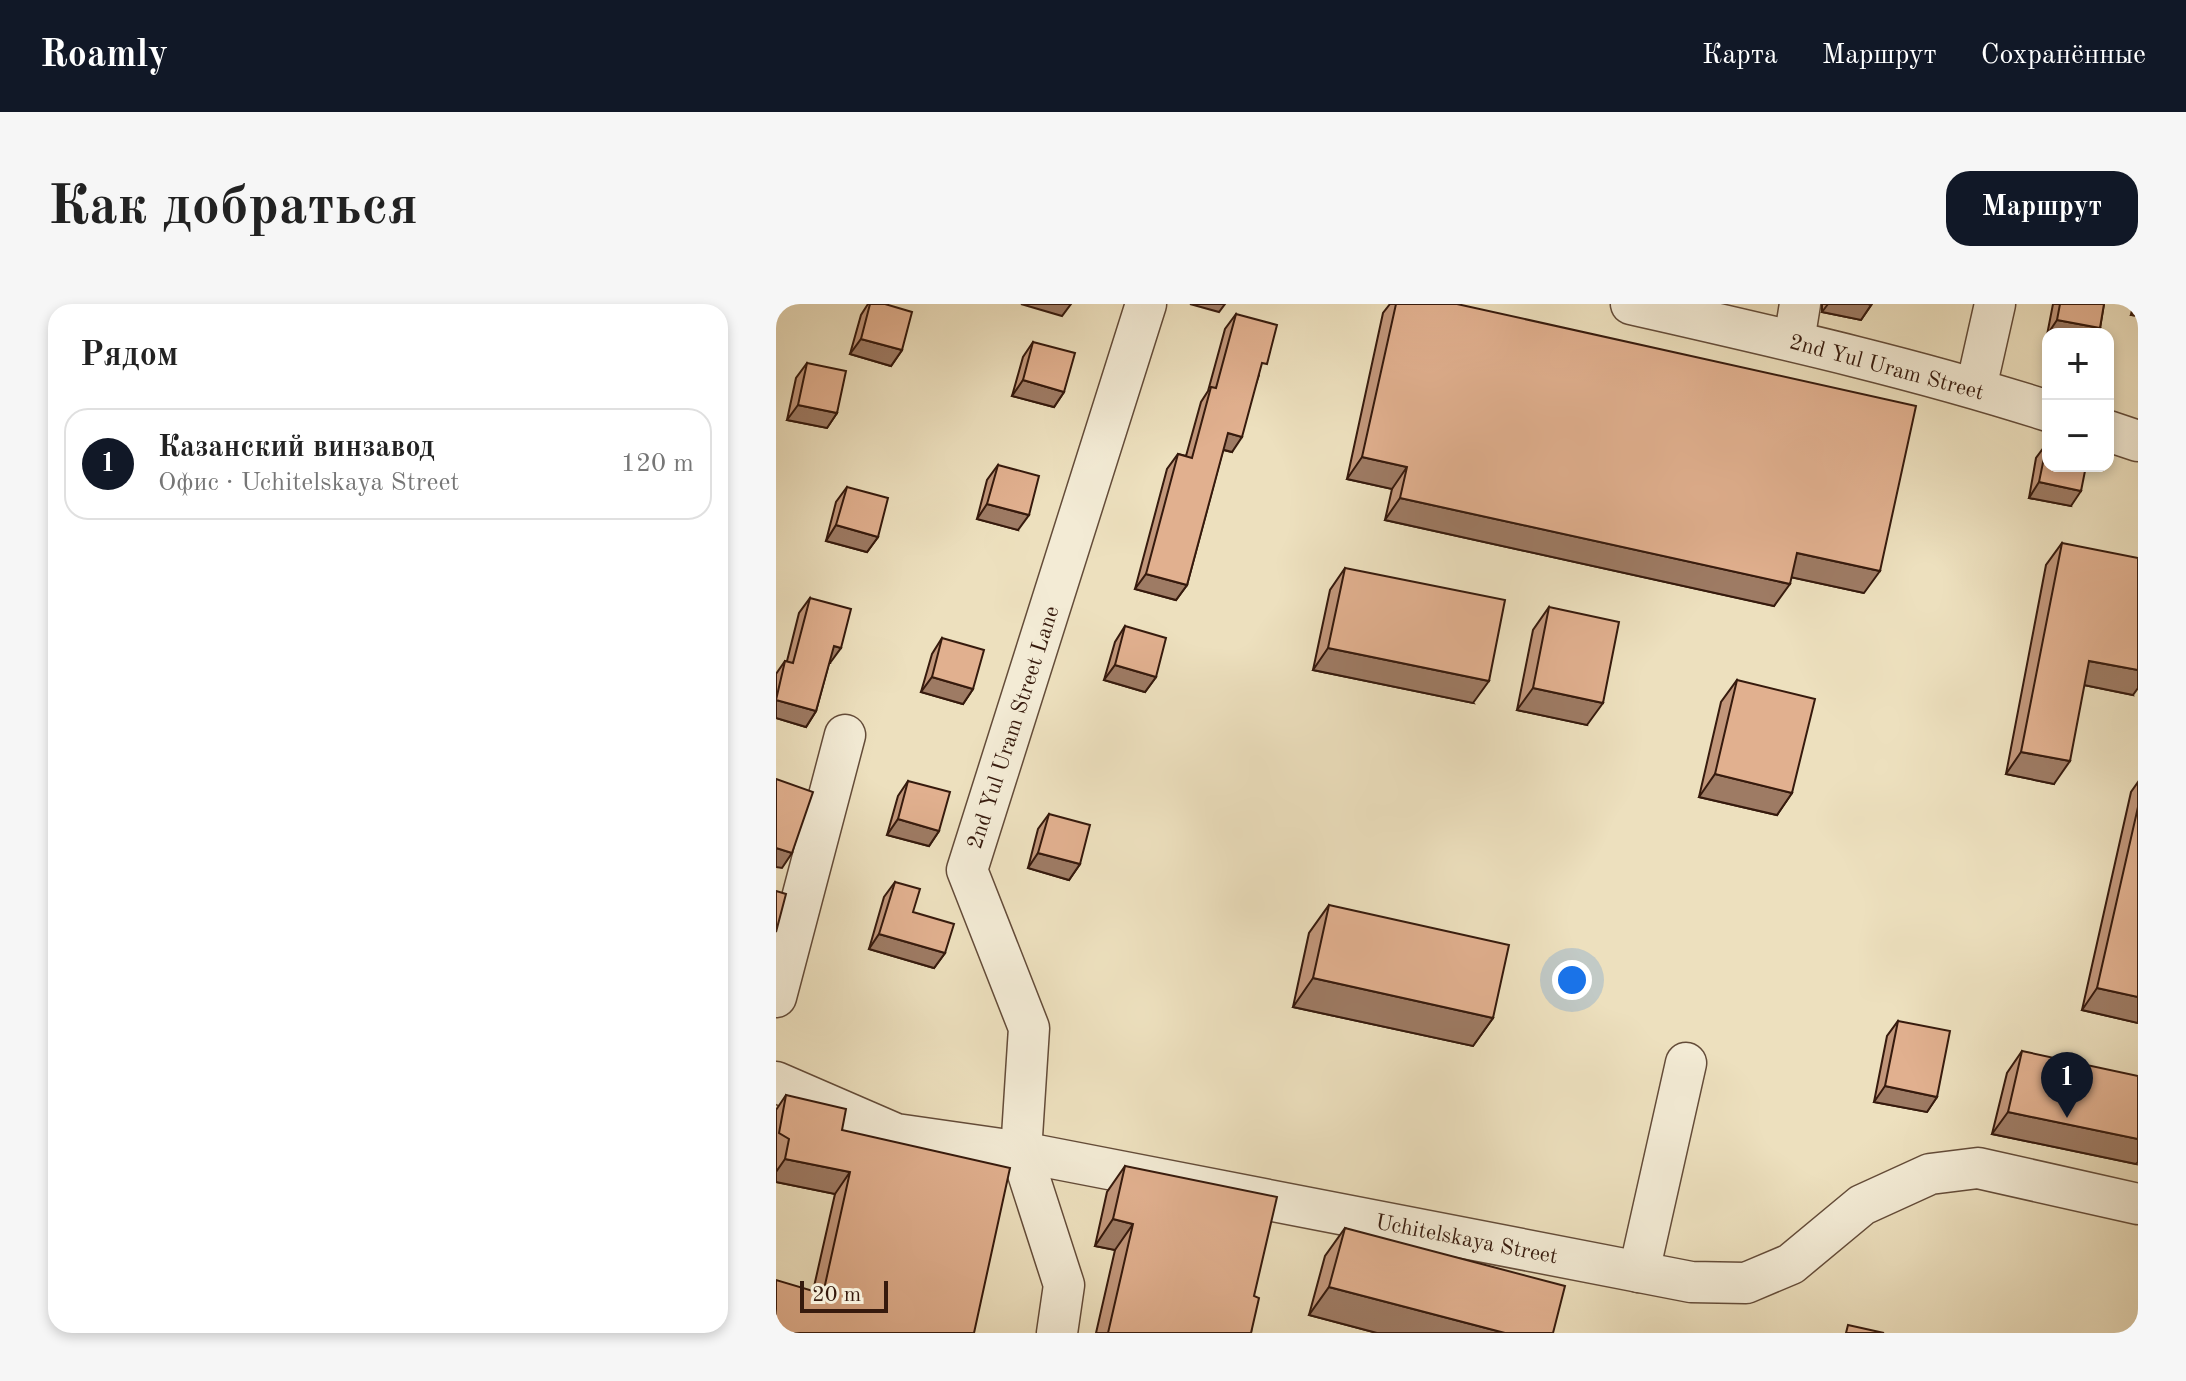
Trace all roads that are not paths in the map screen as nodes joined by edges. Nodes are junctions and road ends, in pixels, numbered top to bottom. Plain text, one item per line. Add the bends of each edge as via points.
1 (1146, 304) edge
2 (1631, 304) edge
3 (1995, 304) edge
4 (1797, 322) edge
5 (1976, 388) junction
6 (2042, 409) edge
7 (2114, 433) edge
8 (2138, 441) edge
9 (845, 735) dead end
10 (776, 997) edge
11 (1686, 1063) dead end
12 (776, 1082) edge
13 (1021, 1152) junction
14 (2138, 1204) edge
15 (1639, 1272) junction
16 (1057, 1333) edge

1 - 13 street, 2nd Yul Uram Street Lane via 967,870 1029,1028
2 - 4 street, 2nd Yul Uram Street
3 - 5 street
4 - 5 street, 2nd Yul Uram Street
5 - 6 street, 2nd Yul Uram Street
7 - 8 street
9 - 10 street
11 - 15 street
12 - 13 street, Uchitelskaya Street via 896,1134
13 - 15 street, Uchitelskaya Street
13 - 16 street via 1064,1285
14 - 15 street, Uchitelskaya Street via 1978,1168 1930,1174 1862,1205 1791,1264 1746,1283 1691,1282

